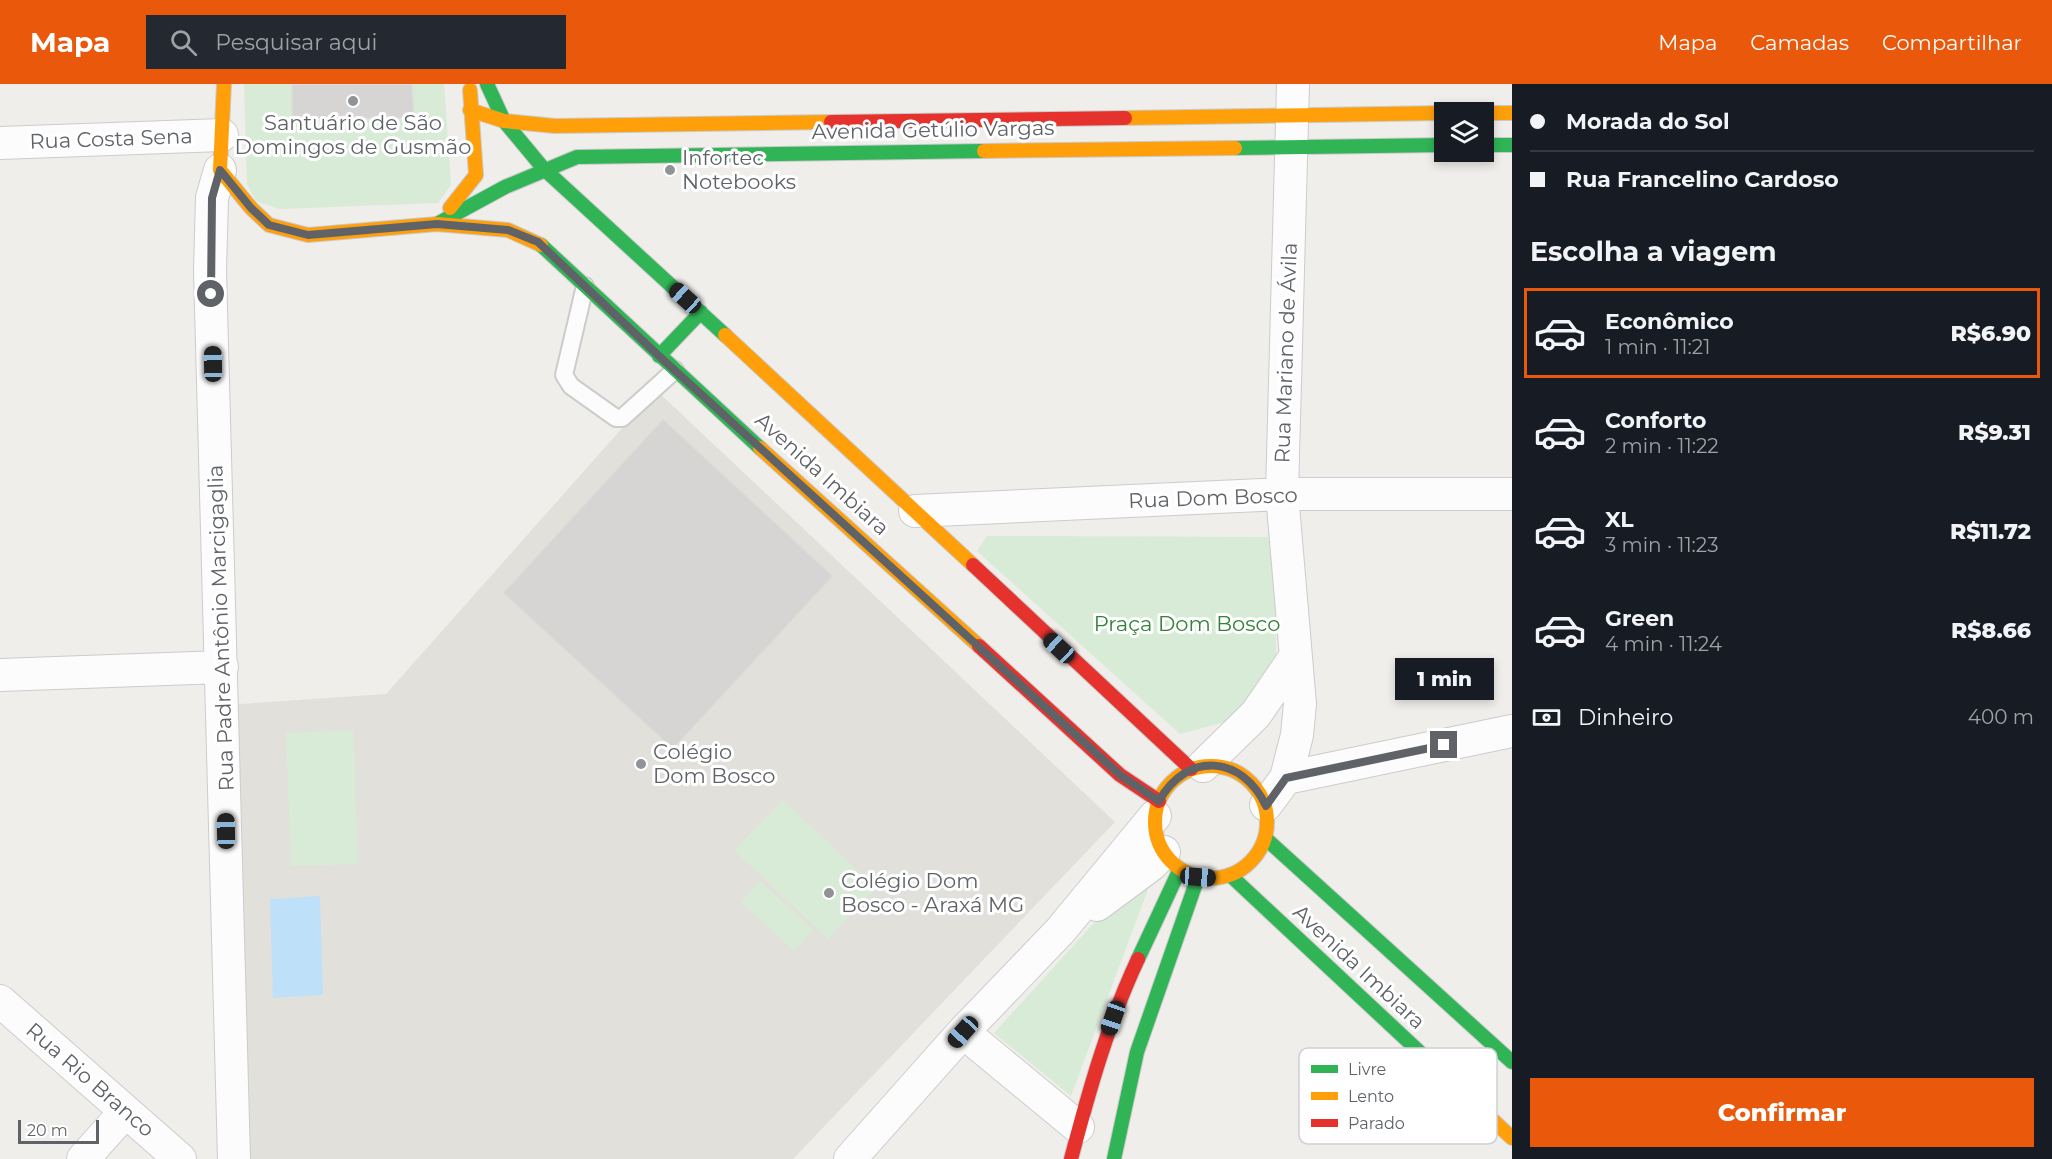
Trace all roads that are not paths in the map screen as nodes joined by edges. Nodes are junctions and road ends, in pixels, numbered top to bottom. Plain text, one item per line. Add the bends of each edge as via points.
1 (224, 84) edge
2 (470, 84) edge
3 (487, 84) edge
4 (1293, 99) edge
5 (470, 110) junction
6 (1434, 112) edge
7 (1512, 112) edge
8 (1494, 113) edge
9 (504, 121) junction
10 (222, 135) junction
11 (0, 142) edge
12 (1434, 145) edge
13 (1494, 145) edge
14 (1512, 145) edge
15 (1292, 146) junction
16 (543, 168) junction
17 (220, 170) junction
18 (437, 224) junction
19 (585, 286) junction
20 (701, 312) junction
21 (659, 356) junction
22 (675, 370) junction
23 (1282, 494) junction
24 (1512, 494) edge
25 (915, 510) junction
26 (1295, 657) junction
27 (222, 667) junction
28 (0, 675) edge
29 (1512, 731) edge
30 (1197, 768) junction
31 (1286, 778) junction
32 (1266, 806) junction
33 (1157, 808) junction
34 (1265, 838) junction
35 (1172, 861) junction
36 (1230, 875) junction
37 (1198, 877) junction
38 (1060, 931) junction
39 (1119, 999) junction
40 (0, 1001) edge
41 (1147, 1012) junction
42 (963, 1032) junction
43 (1415, 1048) edge
44 (1497, 1048) edge
45 (1497, 1048) edge
46 (1512, 1062) edge
47 (125, 1113) junction
48 (1497, 1124) edge
49 (1078, 1127) junction
50 (1512, 1138) edge
51 (83, 1159) edge
52 (180, 1159) edge
53 (234, 1159) edge
54 (850, 1159) edge
55 (1071, 1159) edge
56 (1114, 1159) edge

1 - 10 main road
2 - 5 main road
3 - 9 main road, Avenida Imbiara
4 - 6 main road, Avenida Getúlio Vargas
4 - 9 main road, Avenida Getúlio Vargas via 555,126
4 - 15 street, Rua Mariano de Ávila
5 - 9 main road, Avenida Getúlio Vargas
5 - 18 main road via 476,175
7 - 8 main road
9 - 16 main road, Avenida Imbiara
10 - 11 street, Rua Costa Sena
10 - 17 main road
12 - 15 main road, Avenida Getúlio Vargas
13 - 14 main road
15 - 16 main road, Avenida Getúlio Vargas via 577,157
15 - 23 street, Rua Mariano de Ávila
16 - 18 main road, Avenida Getúlio Vargas
16 - 20 main road, Avenida Imbiara
17 - 18 main road, Avenida Imbiara via 269,225 308,235
17 - 27 street, Rua Padre Antônio Marcigaglia via 212,198 210,271
18 - 19 main road, Avenida Imbiara via 508,230 538,242
19 - 21 main road, Avenida Imbiara
19 - 22 lane via 564,375 571,386 616,418 622,418
20 - 21 main road
20 - 25 main road, Avenida Imbiara
21 - 22 main road, Avenida Imbiara
22 - 33 main road, Avenida Imbiara
23 - 24 street, Rua Dom Bosco
23 - 25 street, Rua Dom Bosco
23 - 26 street, Rua Mariano de Ávila
25 - 30 main road, Avenida Imbiara
26 - 30 street via 1256,714
26 - 31 street, Rua Mariano de Ávila via 1300,704
27 - 28 street
27 - 53 street, Rua Padre Antônio Marcigaglia
29 - 31 street
30 - 32 main road via 1220,766 1235,770 1249,778
30 - 33 main road via 1167,787
31 - 32 street, Rua Mariano de Ávila
32 - 34 main road
33 - 35 main road via 1155,829
33 - 38 street
34 - 36 main road via 1252,861
34 - 45 main road, Avenida Imbiara
35 - 37 main road
35 - 38 street via 1134,878
35 - 39 main road
36 - 37 main road
36 - 43 main road, Avenida Imbiara
37 - 41 main road
38 - 42 street
39 - 41 main road
39 - 49 main road
40 - 47 street, Rua Rio Branco
41 - 56 main road
42 - 49 street
42 - 54 street
44 - 46 main road, Avenida Imbiara
47 - 51 street
47 - 52 street, Rua Rio Branco
48 - 50 main road, Avenida Imbiara
49 - 55 main road

